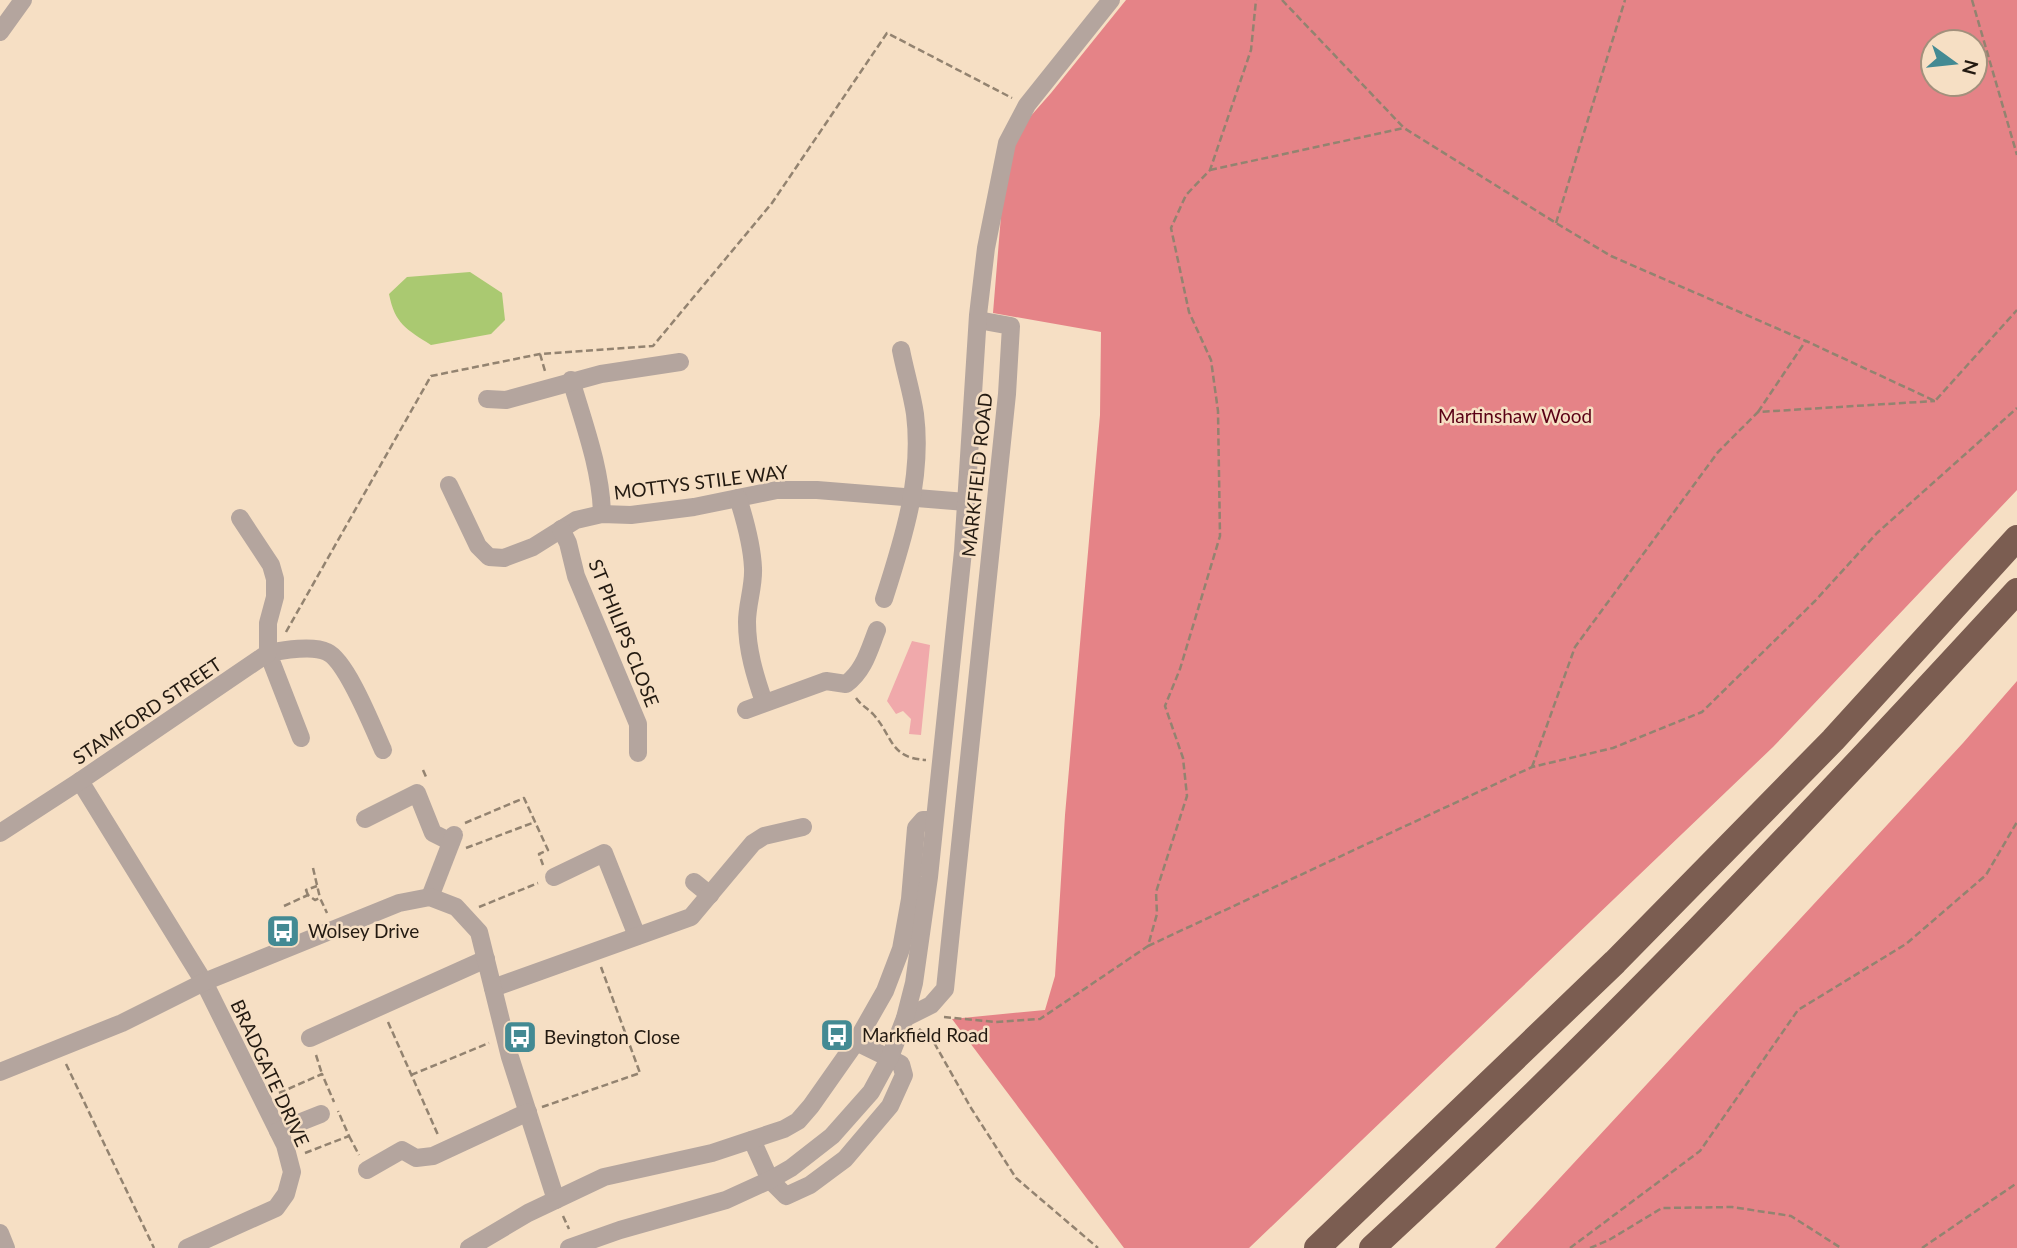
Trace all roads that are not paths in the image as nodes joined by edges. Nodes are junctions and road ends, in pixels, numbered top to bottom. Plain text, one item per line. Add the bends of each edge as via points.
1 (23, 0) edge
2 (1111, 0) edge
3 (0, 32) edge
4 (978, 320) junction
5 (901, 351) dead end
6 (680, 362) dead end
7 (572, 380) junction
8 (487, 399) dead end
9 (449, 485) dead end
10 (738, 498) junction
11 (911, 499) junction
12 (966, 502) junction
13 (602, 514) junction
14 (240, 518) dead end
15 (561, 529) junction
16 (2017, 538) edge
17 (2017, 591) edge
18 (884, 599) dead end
19 (877, 630) dead end
20 (268, 653) junction
21 (764, 702) junction
22 (746, 710) dead end
23 (301, 738) dead end
24 (383, 750) dead end
25 (638, 753) dead end
26 (80, 781) junction
27 (365, 819) dead end
28 (934, 820) junction
29 (803, 827) dead end
30 (0, 833) edge
31 (551, 878) road end
32 (694, 882) dead end
33 (710, 895) junction
34 (430, 897) junction
35 (637, 936) junction
36 (485, 959) junction
37 (204, 982) junction
38 (493, 988) junction
39 (905, 1018) junction
40 (310, 1038) road end
41 (856, 1042) junction
42 (890, 1057) junction
43 (0, 1072) edge
44 (528, 1112) junction
45 (320, 1113) dead end
46 (278, 1131) junction
47 (752, 1140) junction
48 (367, 1170) road end
49 (770, 1181) junction
50 (556, 1200) junction
51 (0, 1233) edge
52 (572, 1246) edge
53 (6, 1248) edge
54 (187, 1248) edge
55 (469, 1248) edge
56 (1317, 1248) edge
57 (1372, 1248) edge

1 - 3 street
2 - 4 street, MARKFIELD ROAD via 1027,105 1007,143 986,248
4 - 12 street, MARKFIELD ROAD
4 - 39 street, MARKFIELD ROAD via 1011,326 1006,407 945,989 931,1005
5 - 11 street via 915,413 917,455
6 - 7 street
7 - 8 street via 506,400
7 - 13 street via 594,460
9 - 15 street, MOTTYS STILE WAY via 478,546 489,557 504,558 533,547
10 - 11 street, MOTTYS STILE WAY via 777,490
10 - 13 street, MOTTYS STILE WAY via 631,515
10 - 21 street via 753,567 748,644
11 - 12 street, MOTTYS STILE WAY
11 - 18 street via 905,535
12 - 28 street, MARKFIELD ROAD
13 - 15 street, MOTTYS STILE WAY
14 - 20 street via 275,579
15 - 25 street, ST PHILIPS CLOSE via 638,724
16 - 56 highway via 1833,740 1615,962
17 - 57 highway via 1854,769 1649,979
19 - 21 street via 862,667 846,684 826,681
20 - 23 street
20 - 24 street via 326,651 340,661
20 - 26 street, STAMFORD STREET
21 - 22 street
26 - 30 street, STAMFORD STREET
26 - 37 street
27 - 34 street via 416,793 433,833 454,839
28 - 39 street, MARKFIELD ROAD via 916,971
28 - 41 street via 923,820 916,828 901,949 885,991
29 - 33 street via 753,843
31 - 35 street via 604,853
32 - 33 street
33 - 35 street via 691,917
34 - 36 street via 456,907 479,932
34 - 37 street via 399,903
35 - 38 street
36 - 38 street
36 - 40 street
37 - 43 street via 122,1023
37 - 46 street, BRADGATE DRIVE
38 - 44 street
39 - 42 street, MARKFIELD ROAD
41 - 42 street
41 - 47 street via 798,1121
42 - 49 street, MARKFIELD ROAD via 871,1092 832,1136
42 - 49 street via 901,1063 904,1074 890,1106 845,1159 786,1196
44 - 48 street via 433,1156 416,1158 402,1150
44 - 50 street
45 - 46 street
46 - 54 street, BRADGATE DRIVE via 292,1172 286,1194 275,1208
47 - 49 street
47 - 50 street via 604,1177
49 - 52 street, MARKFIELD ROAD via 726,1200
50 - 55 street
51 - 53 street

